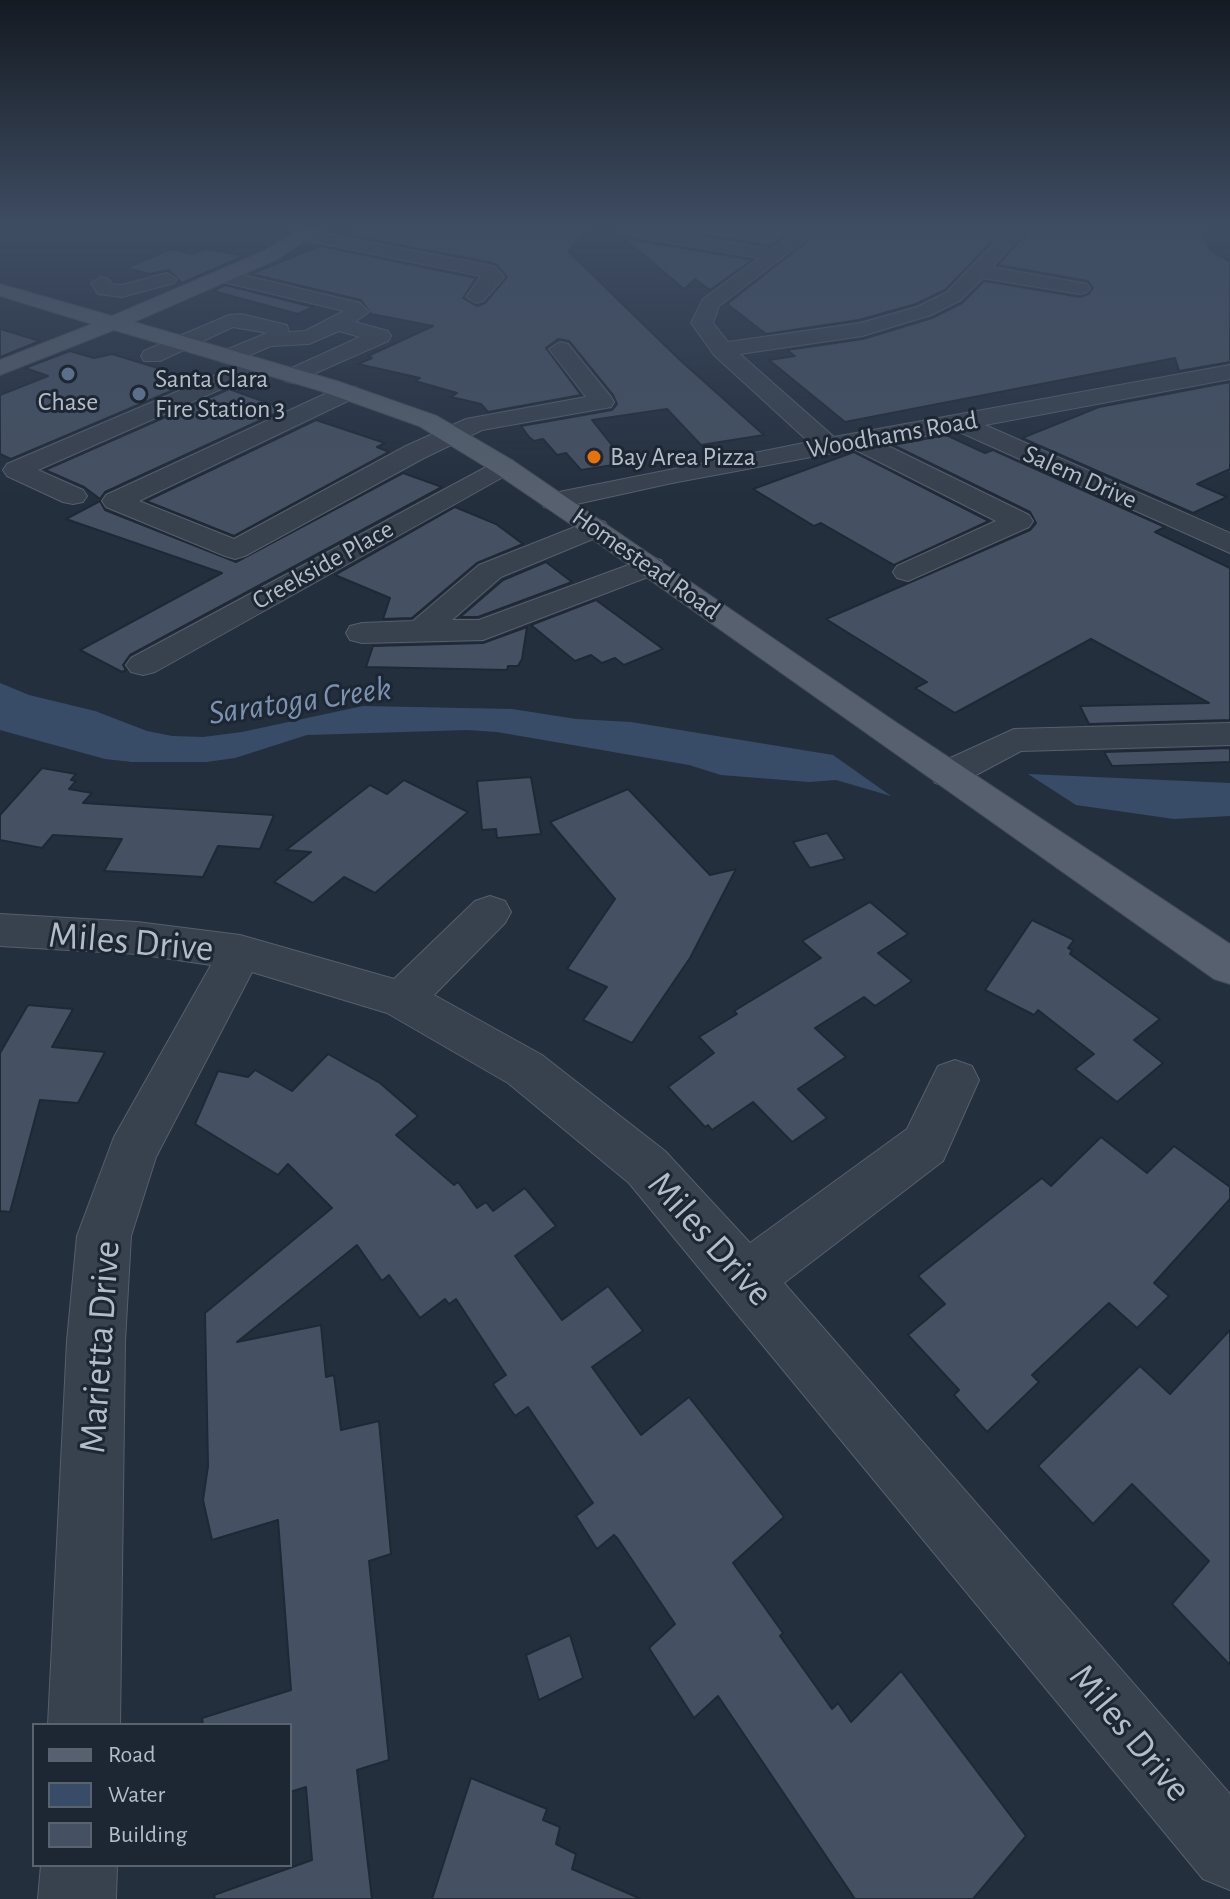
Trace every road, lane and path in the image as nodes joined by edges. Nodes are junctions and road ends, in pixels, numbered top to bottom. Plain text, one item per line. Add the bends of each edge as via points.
1 (95, 319) edge
2 (122, 319) edge
3 (224, 319) edge
4 (244, 319) edge
5 (331, 319) edge
6 (345, 319) edge
7 (704, 319) edge
8 (902, 319) edge
9 (113, 324) junction
10 (273, 335) junction
11 (179, 343) junction
12 (560, 349) dead end
13 (722, 350) junction
14 (152, 356) dead end
15 (229, 357) junction
16 (256, 365) junction
17 (0, 368) edge
18 (1230, 372) edge
19 (293, 376) junction
20 (348, 392) junction
21 (958, 422) junction
22 (454, 436) junction
23 (858, 441) junction
24 (829, 446) junction
25 (655, 454) dead end
26 (503, 466) junction
27 (672, 475) junction
28 (73, 496) dead end
29 (554, 501) junction
30 (1230, 520) edge
31 (595, 528) junction
32 (1202, 531) junction
33 (1230, 544) edge
34 (650, 566) junction
35 (908, 572) dead end
36 (422, 630) junction
37 (362, 633) dead end
38 (143, 665) dead end
39 (1230, 734) edge
40 (948, 774) junction
41 (490, 912) dead end
42 (0, 930) edge
43 (240, 952) junction
44 (1230, 967) edge
45 (402, 999) junction
46 (955, 1080) dead end
47 (747, 1278) junction
48 (84, 1723) edge
49 (1230, 1852) edge
50 (79, 1867) edge
51 (77, 1899) edge

1 - 9 main road, Homestead Road
2 - 9 main road
3 - 11 street
4 - 10 street
5 - 10 street via 309,337
6 - 19 street via 380,336
7 - 13 street
8 - 13 street
9 - 11 main road, Homestead Road
9 - 17 main road
10 - 15 street
11 - 14 street
11 - 15 main road, Homestead Road
12 - 22 street via 602,402 475,424
13 - 24 street
15 - 16 main road, Homestead Road
16 - 19 main road, Homestead Road
16 - 28 street via 16,470
18 - 21 street, Woodhams Road
19 - 20 main road, Homestead Road
20 - 22 main road, Homestead Road
20 - 22 street via 116,501 235,550
21 - 23 street, Woodhams Road
21 - 32 street, Salem Drive
22 - 26 main road, Homestead Road
23 - 24 street, Woodhams Road
23 - 35 street via 1019,521
24 - 27 street, Woodhams Road
25 - 27 street
26 - 29 main road, Homestead Road
26 - 38 street, Creekside Place
27 - 29 street, Woodhams Road
29 - 31 main road, Homestead Road
30 - 32 street
31 - 34 main road, Homestead Road
31 - 36 street via 490,571
32 - 33 street, Salem Drive
34 - 36 street via 483,630
34 - 40 main road, Homestead Road
36 - 37 street
39 - 40 street via 1014,740
40 - 44 main road, Homestead Road
41 - 45 street
42 - 43 street, Miles Drive via 137,938
43 - 45 street, Miles Drive
43 - 48 street, Marietta Drive via 132,1153 104,1236
45 - 47 street, Miles Drive via 525,1069 647,1167
46 - 47 street via 925,1145
47 - 49 street, Miles Drive
50 - 51 street

